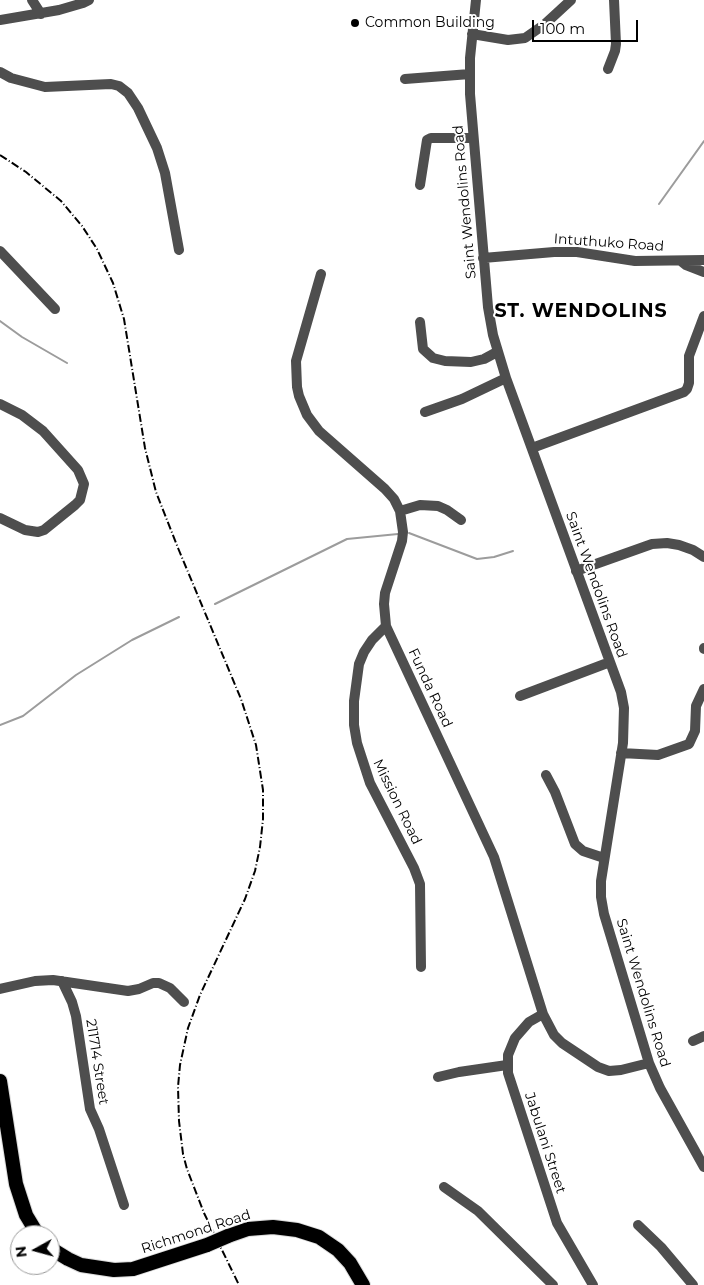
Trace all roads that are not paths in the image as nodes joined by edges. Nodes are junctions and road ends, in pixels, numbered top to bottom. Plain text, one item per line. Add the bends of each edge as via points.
1 (32, 0) edge
2 (89, 0) edge
3 (476, 0) edge
4 (571, 0) edge
5 (614, 0) edge
6 (41, 14) junction
7 (0, 20) edge
8 (472, 34) junction
9 (608, 69) dead end
10 (0, 72) edge
11 (470, 74) junction
12 (405, 79) dead end
13 (473, 138) junction
14 (420, 185) dead end
15 (179, 250) dead end
16 (0, 251) edge
17 (483, 258) junction
18 (704, 260) edge
19 (680, 261) junction
20 (704, 272) edge
21 (321, 274) dead end
22 (51, 306) dead end
23 (704, 316) edge
24 (420, 322) dead end
25 (497, 352) junction
26 (506, 378) junction
27 (0, 404) edge
28 (425, 412) dead end
29 (532, 448) junction
30 (400, 511) junction
31 (0, 518) edge
32 (461, 520) dead end
33 (704, 557) edge
34 (576, 571) junction
35 (386, 626) junction
36 (610, 662) junction
37 (704, 688) edge
38 (520, 696) dead end
39 (622, 753) junction
40 (546, 775) dead end
41 (604, 858) junction
42 (421, 967) dead end
43 (62, 981) junction
44 (0, 989) edge
45 (184, 1002) dead end
46 (542, 1014) junction
47 (704, 1036) edge
48 (693, 1041) dead end
49 (649, 1063) junction
50 (507, 1065) junction
51 (438, 1077) dead end
52 (0, 1080) edge
53 (704, 1167) edge
54 (444, 1187) dead end
55 (124, 1205) dead end
56 (32, 1225) edge
57 (638, 1225) dead end
58 (60, 1254) edge
59 (363, 1285) edge
60 (553, 1285) edge
61 (593, 1285) edge
62 (693, 1285) edge

1 - 6 street
2 - 6 street
3 - 8 street, Saint Wendolins Road
4 - 8 street via 525,38 508,40
5 - 9 street via 616,44
6 - 7 street
8 - 11 street, Saint Wendolins Road
10 - 15 street via 44,87 110,84 128,92 157,148 165,173
11 - 12 street
11 - 13 street, Saint Wendolins Road
13 - 14 street via 427,140
13 - 17 street, Saint Wendolins Road
16 - 22 street
17 - 19 street, Intuthuko Road via 577,252 624,260
17 - 25 street, Saint Wendolins Road
18 - 19 street, Intuthuko Road
19 - 20 street
21 - 30 street, Funda Road via 296,361 299,396 316,427 385,489
23 - 29 street via 689,356 688,388 684,392
24 - 25 street via 423,349 433,358 471,362
25 - 26 street, Saint Wendolins Road
26 - 28 street
26 - 29 street, Saint Wendolins Road
27 - 31 street via 43,431 78,470 84,484 76,505 44,530 25,530
29 - 34 street, Saint Wendolins Road
30 - 32 street via 420,505 438,506
30 - 35 street, Funda Road via 402,541 386,593
33 - 34 street via 679,545 652,544
34 - 36 street, Saint Wendolins Road
35 - 42 street, Mission Road via 372,640 359,664 354,725 356,742 370,784 420,884
35 - 46 street, Funda Road via 494,857
36 - 38 street
36 - 39 street, Saint Wendolins Road via 624,708
37 - 39 street via 696,706 695,731 690,744 666,754
39 - 41 street, Saint Wendolins Road
40 - 41 street via 556,792 574,844 583,851
41 - 49 street, Saint Wendolins Road via 601,881 604,914
43 - 44 street via 35,981
43 - 45 street via 128,991 159,983 170,988
43 - 55 street, 211714 Street via 76,1016 90,1109
46 - 49 street, Funda Road via 562,1043 598,1067 609,1071 622,1070
46 - 50 street, Jabulani Street via 529,1022 515,1038
47 - 48 street
49 - 53 street, Saint Wendolins Road
50 - 51 street
50 - 61 street, Jabulani Street via 557,1223
52 - 56 highway via 16,1184
54 - 60 street via 478,1211
57 - 62 street via 661,1246
58 - 59 highway, Richmond Road, bridge via 81,1264 114,1270 133,1269 248,1229 273,1227 319,1237 350,1263

